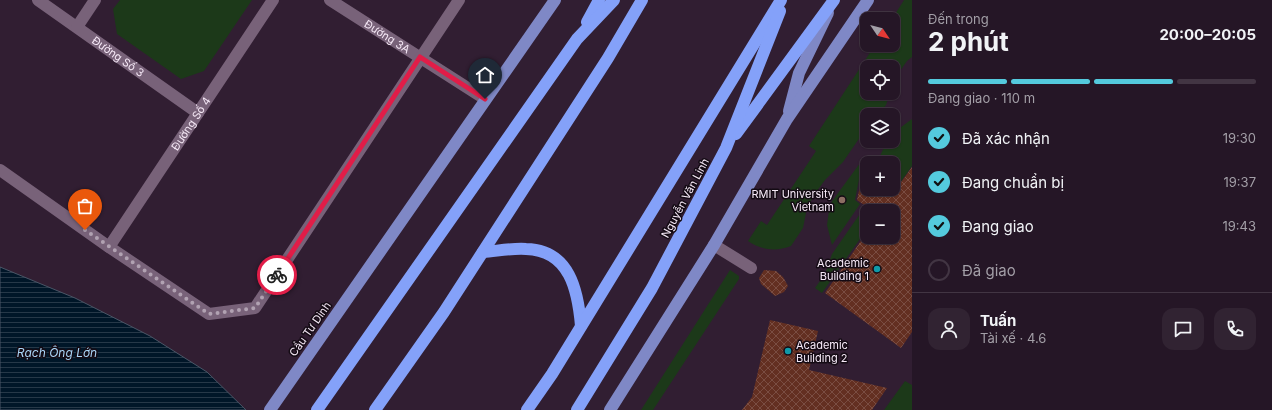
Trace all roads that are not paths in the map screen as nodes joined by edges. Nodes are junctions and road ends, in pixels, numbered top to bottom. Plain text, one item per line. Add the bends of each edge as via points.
1 (38, 0) edge
2 (95, 0) edge
3 (273, 0) edge
4 (330, 0) edge
5 (459, 0) edge
6 (555, 0) edge
7 (599, 0) edge
8 (614, 0) edge
9 (642, 0) edge
10 (780, 0) edge
11 (785, 0) edge
12 (834, 0) edge
13 (868, 0) edge
14 (77, 27) junction
15 (577, 39) junction
16 (420, 57) junction
17 (485, 99) junction
18 (198, 113) junction
19 (786, 119) junction
20 (726, 148) junction
21 (0, 170) edge
22 (714, 245) junction
23 (109, 247) junction
24 (483, 252) junction
25 (751, 268) dead end
26 (581, 326) junction
27 (270, 410) edge
28 (317, 410) edge
29 (375, 410) edge
30 (527, 410) edge
31 (577, 410) edge
32 (610, 410) edge

1 - 14 street, Đường Số 3
2 - 14 street
3 - 18 street, Đường Số 4
4 - 16 street, Đường 3A
5 - 16 street
6 - 17 main road
7 - 15 highway
8 - 15 highway
9 - 24 highway via 612,52
10 - 26 highway, Nguyễn Văn Linh
11 - 20 highway, Nguyễn Văn Linh
12 - 19 main road via 799,73
12 - 20 highway
13 - 19 main road
14 - 18 street, Đường Số 3
15 - 28 highway
16 - 17 street, Đường 3A
16 - 23 street via 255,308 209,314
17 - 27 main road, Cầu Tư Dinh
18 - 23 street, Đường Số 4
19 - 22 main road
20 - 31 highway, Nguyễn Văn Linh via 652,288
21 - 23 street
22 - 25 street
22 - 32 main road
24 - 26 highway via 528,249 545,252 558,261 569,273 575,287
24 - 29 highway
26 - 30 highway, Nguyễn Văn Linh

